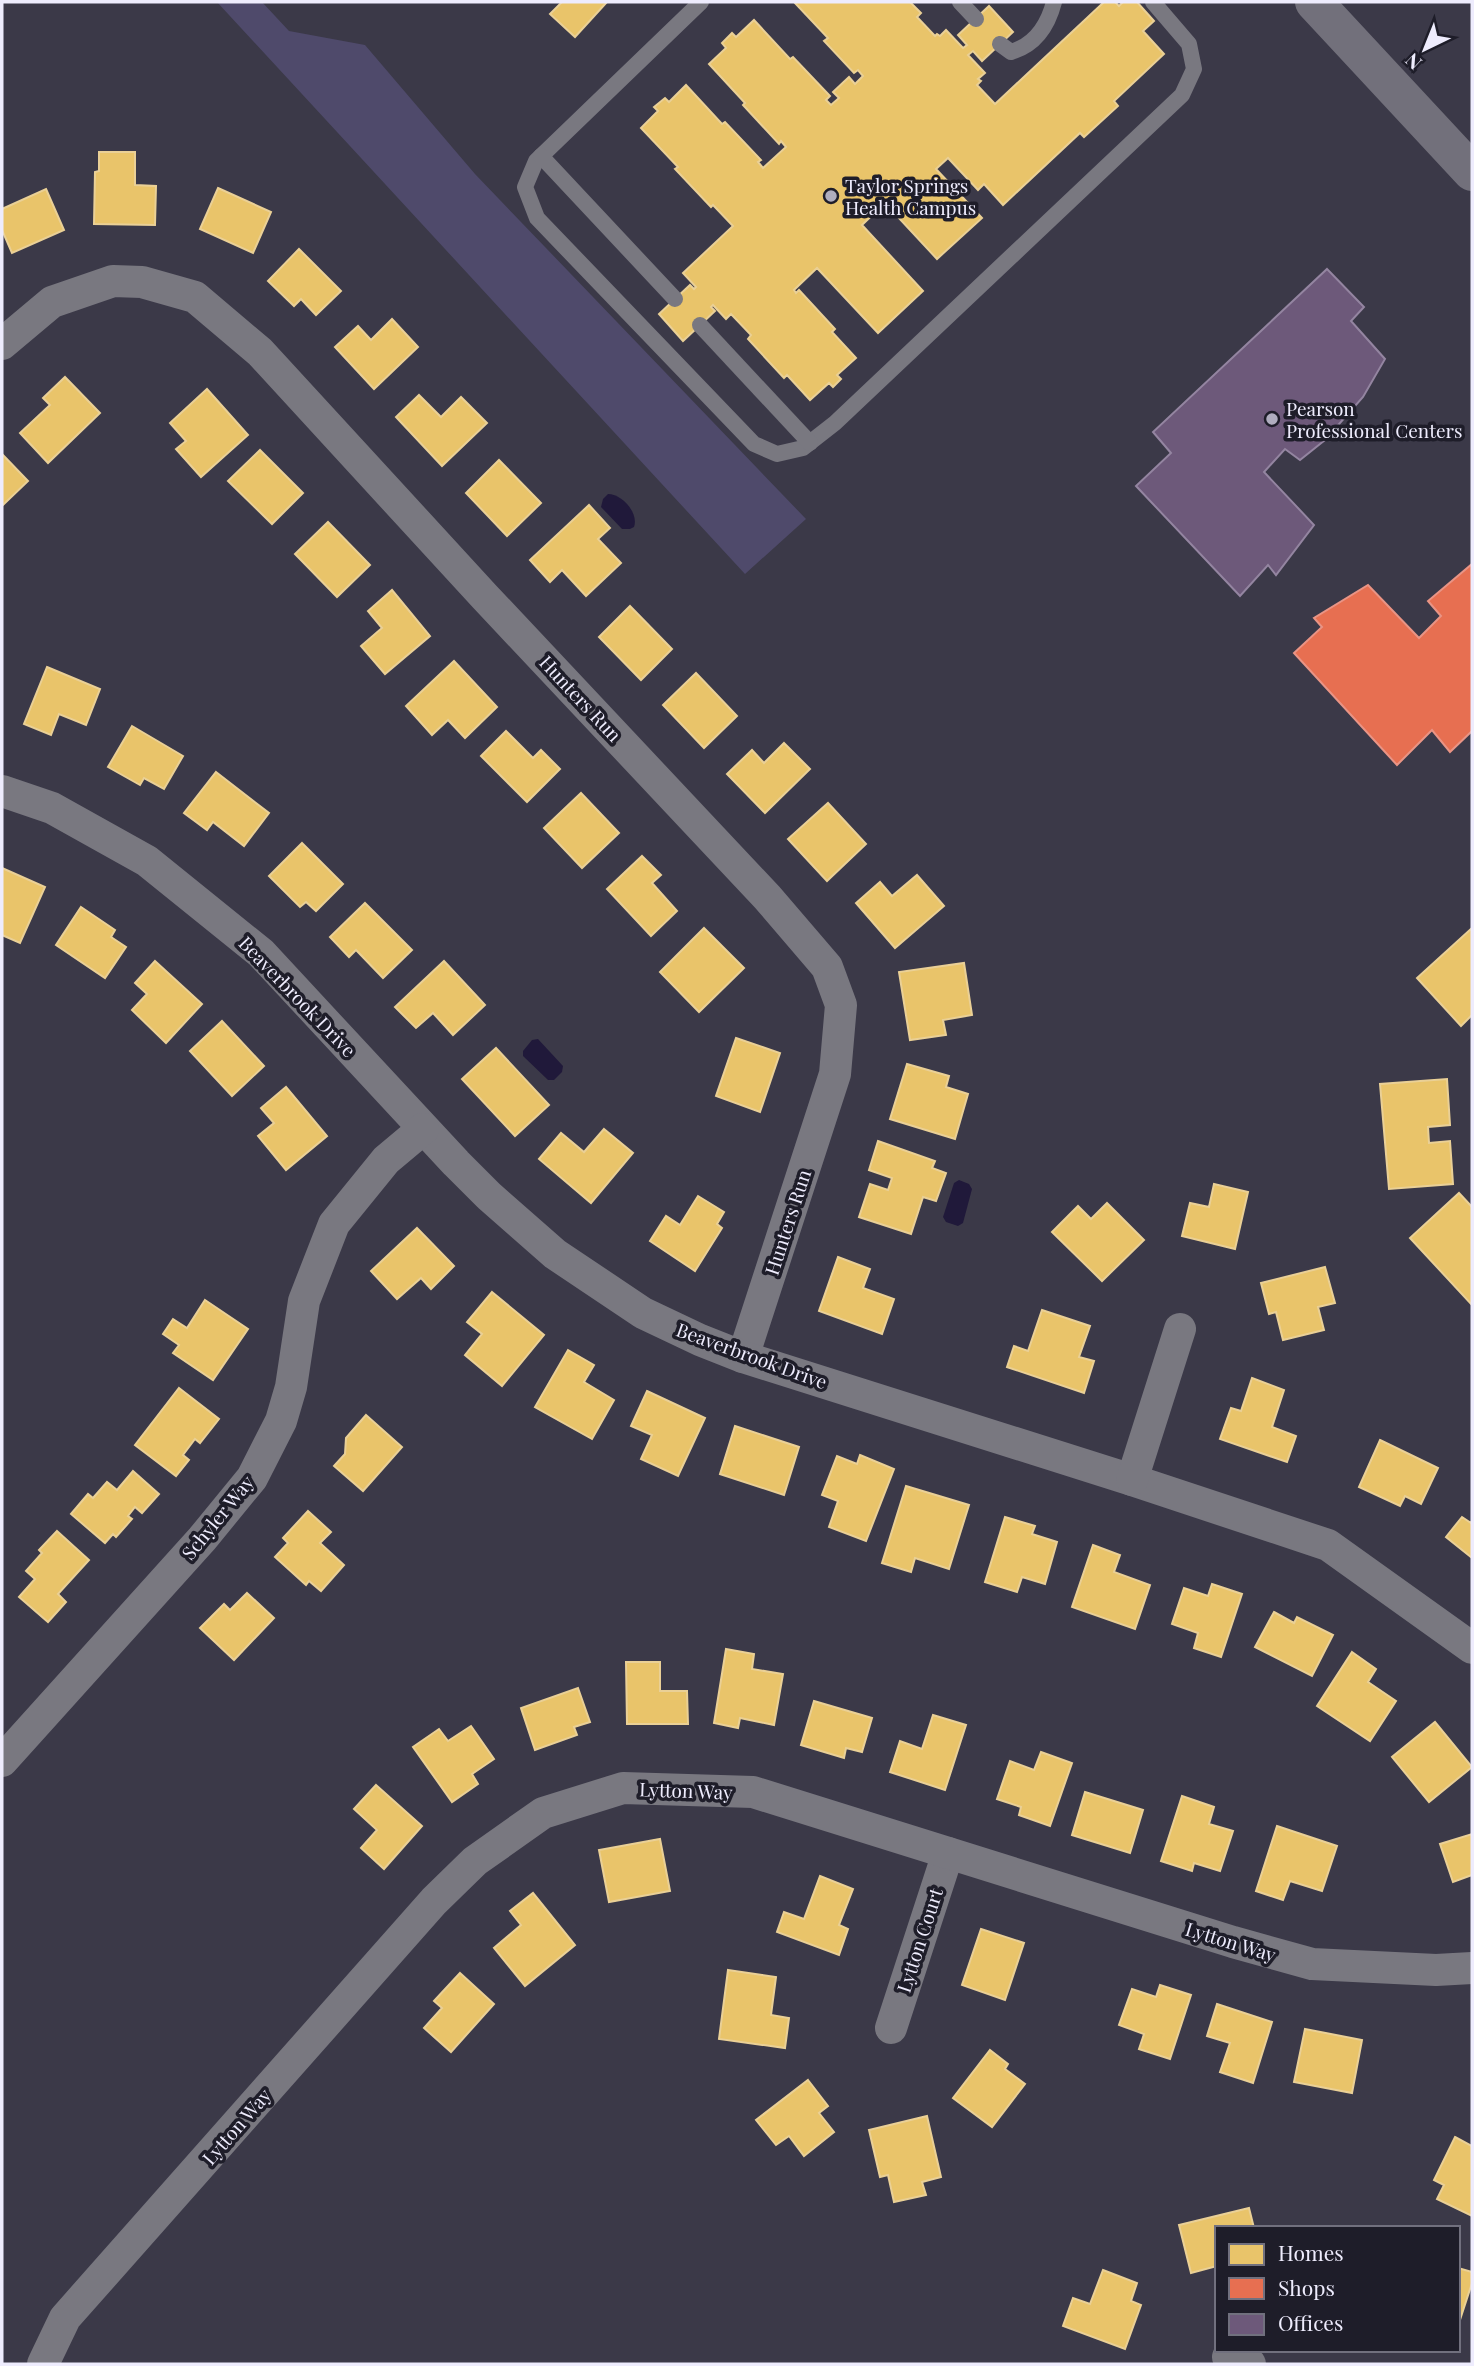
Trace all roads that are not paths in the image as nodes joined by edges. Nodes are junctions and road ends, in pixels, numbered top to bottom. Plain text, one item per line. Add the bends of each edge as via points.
1 (701, 2) edge
2 (960, 2) edge
3 (1054, 2) edge
4 (1153, 2) edge
5 (1314, 2) edge
6 (976, 19) dead end
7 (1000, 44) dead end
8 (541, 156) junction
9 (1472, 172) edge
10 (675, 299) dead end
11 (699, 326) dead end
12 (2, 344) edge
13 (810, 443) junction
14 (2, 791) edge
15 (423, 1129) junction
16 (1180, 1329) dead end
17 (743, 1356) junction
18 (1132, 1480) junction
19 (1472, 1648) edge
20 (2, 1761) edge
21 (948, 1853) junction
22 (1472, 1968) edge
23 (891, 2028) dead end
24 (43, 2364) edge

1 - 8 lane
2 - 6 lane
3 - 7 lane via 1045,29 1020,50 1011,52
4 - 13 lane via 1189,44 1194,69 1182,95
5 - 9 main road
8 - 10 lane
8 - 13 lane via 525,187 537,218 754,444 777,454
11 - 13 lane
12 - 17 street, Hunters Run via 52,302 113,281 142,282 195,297 260,352 827,967 841,1005 835,1074
14 - 15 street, Beaverbrook Drive via 52,808 168,878 261,953
15 - 17 street, Beaverbrook Drive via 555,1254 643,1313
15 - 20 street, Schyler Way via 386,1160 334,1224 304,1301 281,1422 251,1478 202,1539
16 - 18 street
17 - 18 street, Beaverbrook Drive
18 - 19 street, Beaverbrook Drive via 1328,1545
21 - 22 street, Lytton Way via 1312,1964
21 - 23 street, Lytton Court
21 - 24 street, Lytton Way via 753,1792 623,1788 543,1813 475,1861 434,1901 65,2318

